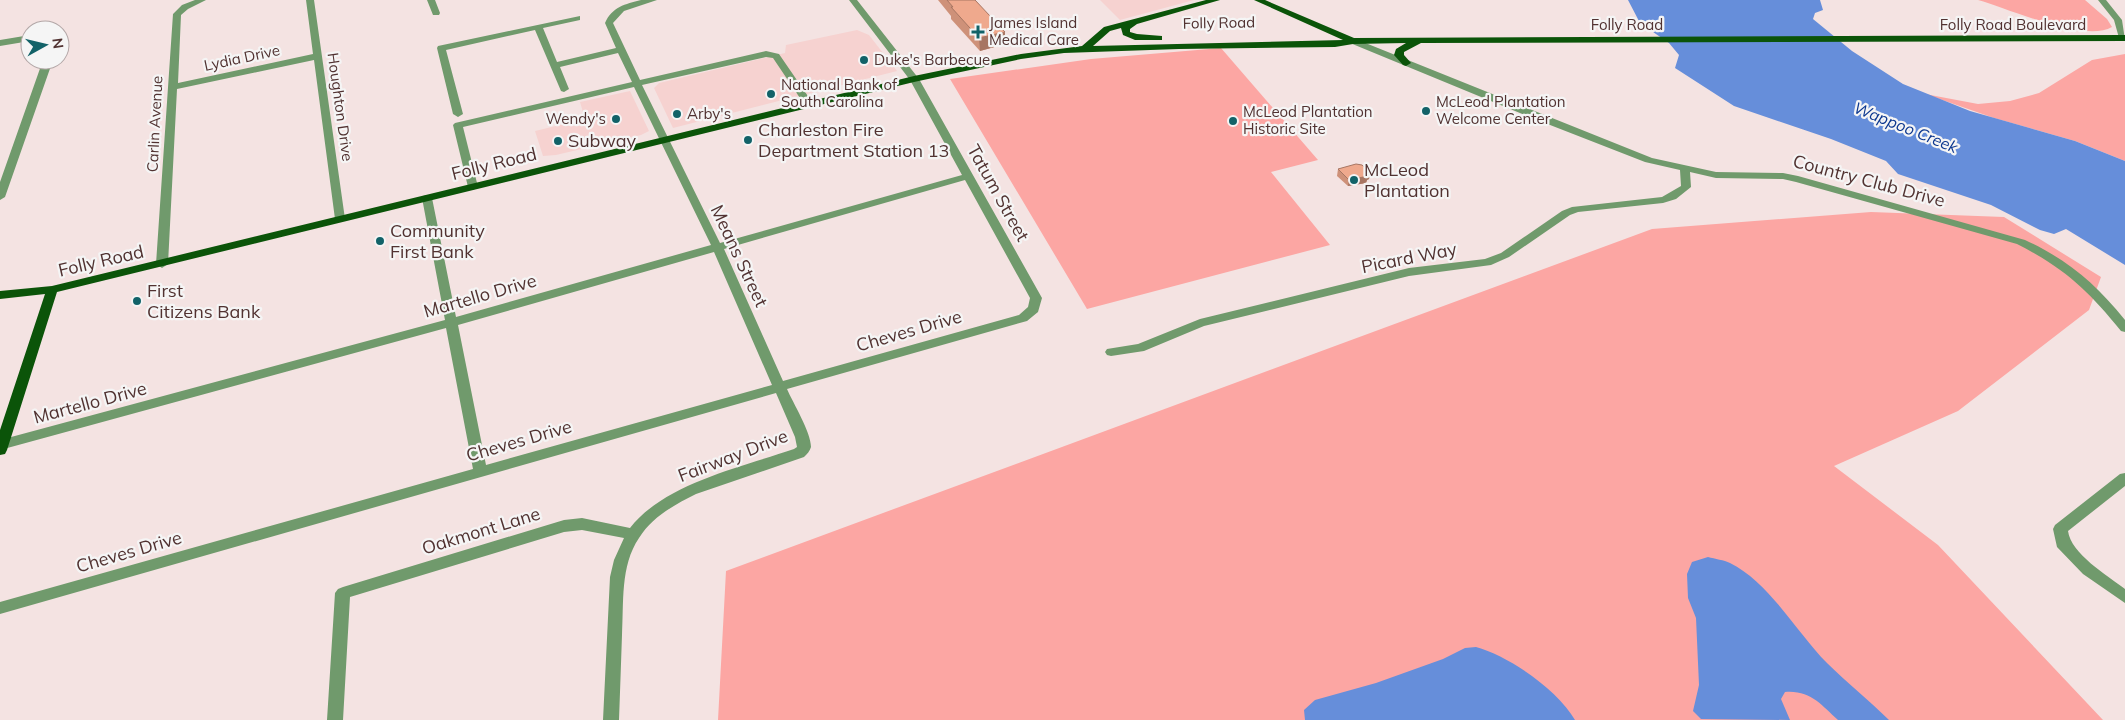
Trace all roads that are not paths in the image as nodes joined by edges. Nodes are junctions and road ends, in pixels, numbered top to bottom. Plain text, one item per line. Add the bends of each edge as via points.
1 (202, 0) edge
2 (310, 0) edge
3 (431, 0) edge
4 (653, 0) edge
5 (852, 0) edge
6 (1216, 0) edge
7 (1258, 0) edge
8 (2102, 0) edge
9 (436, 13) dead end
10 (578, 18) dead end
11 (1134, 22) junction
12 (538, 27) junction
13 (2124, 38) edge
14 (1167, 39) junction
15 (1902, 39) joint
16 (20, 40) edge
17 (1432, 40) junction
18 (1353, 41) junction
19 (0, 43) edge
20 (1086, 49) junction
21 (621, 50) junction
22 (318, 56) junction
23 (1406, 63) junction
24 (554, 66) junction
25 (44, 70) edge
26 (914, 79) junction
27 (636, 84) junction
28 (172, 87) junction
29 (564, 90) dead end
30 (809, 105) junction
31 (458, 114) dead end
32 (663, 140) junction
33 (1685, 169) junction
34 (969, 176) junction
35 (473, 188) junction
36 (0, 197) edge
37 (427, 198) junction
38 (340, 219) junction
39 (717, 248) junction
40 (162, 264) junction
41 (52, 290) junction
42 (0, 295) edge
43 (1036, 298) joint
44 (452, 322) junction
45 (2125, 328) edge
46 (1111, 352) dead end
47 (780, 388) junction
48 (0, 447) edge
49 (480, 471) junction
50 (2125, 478) edge
51 (633, 534) junction
52 (2125, 597) edge
53 (0, 608) edge
54 (335, 720) edge
55 (612, 720) edge

1 - 28 street, Carlin Avenue via 177,14
2 - 22 street, Houghton Drive
3 - 9 street
4 - 21 street, Means Street via 612,14 609,23
5 - 26 street, Tatum Street
6 - 11 main road
7 - 18 main road
8 - 13 street via 2118,20
10 - 12 street
11 - 14 main road via 1125,28 1129,36
11 - 20 main road via 1107,29
12 - 24 street
12 - 31 street via 441,48
13 - 15 main road, Folly Road Boulevard
14 - 18 main road, Folly Road via 1330,37
14 - 20 main road, Folly Road via 1102,43
15 - 17 main road, Folly Road
16 - 19 street
17 - 18 main road, Folly Road
17 - 23 main road via 1403,47 1399,55
18 - 20 main road, Folly Road
18 - 23 street, Country Club Drive
20 - 26 main road, Folly Road via 1032,55
21 - 24 street
21 - 27 street, Means Street
22 - 28 street, Lydia Drive
22 - 38 street, Houghton Drive
23 - 33 street, Country Club Drive via 1640,156
24 - 29 street
25 - 36 street
26 - 30 main road, Folly Road
26 - 34 street, Tatum Street
27 - 30 street via 771,54 776,56
27 - 32 street, Means Street
27 - 35 street via 458,125
28 - 40 street, Carlin Avenue
30 - 32 main road, Folly Road
32 - 35 main road, Folly Road
32 - 39 street, Means Street
33 - 45 street, Country Club Drive via 1716,175 1798,178 2020,242 2082,278
33 - 46 street, Picard Way via 1686,187 1672,198 1566,212 1505,255 1487,262 1409,272 1200,323 1140,348
34 - 39 street, Martello Drive
34 - 43 street, Tatum Street
35 - 37 main road, Folly Road
37 - 38 main road, Folly Road
37 - 44 street
38 - 40 main road, Folly Road
39 - 44 street, Martello Drive
39 - 47 street, Means Street
40 - 41 main road, Folly Road
41 - 42 main road, Folly Road
41 - 48 main road
43 - 47 street, Cheves Drive via 1034,309 1023,318
44 - 48 street, Martello Drive
44 - 49 street
47 - 49 street, Cheves Drive
47 - 51 street, Fairway Drive via 802,437 804,448 799,453 691,490 649,516
49 - 53 street, Cheves Drive
50 - 52 street via 2060,529 2062,543
51 - 54 street, Oakmont Lane via 582,524 564,526 343,593
51 - 55 street, Fairway Drive via 622,554 617,577

